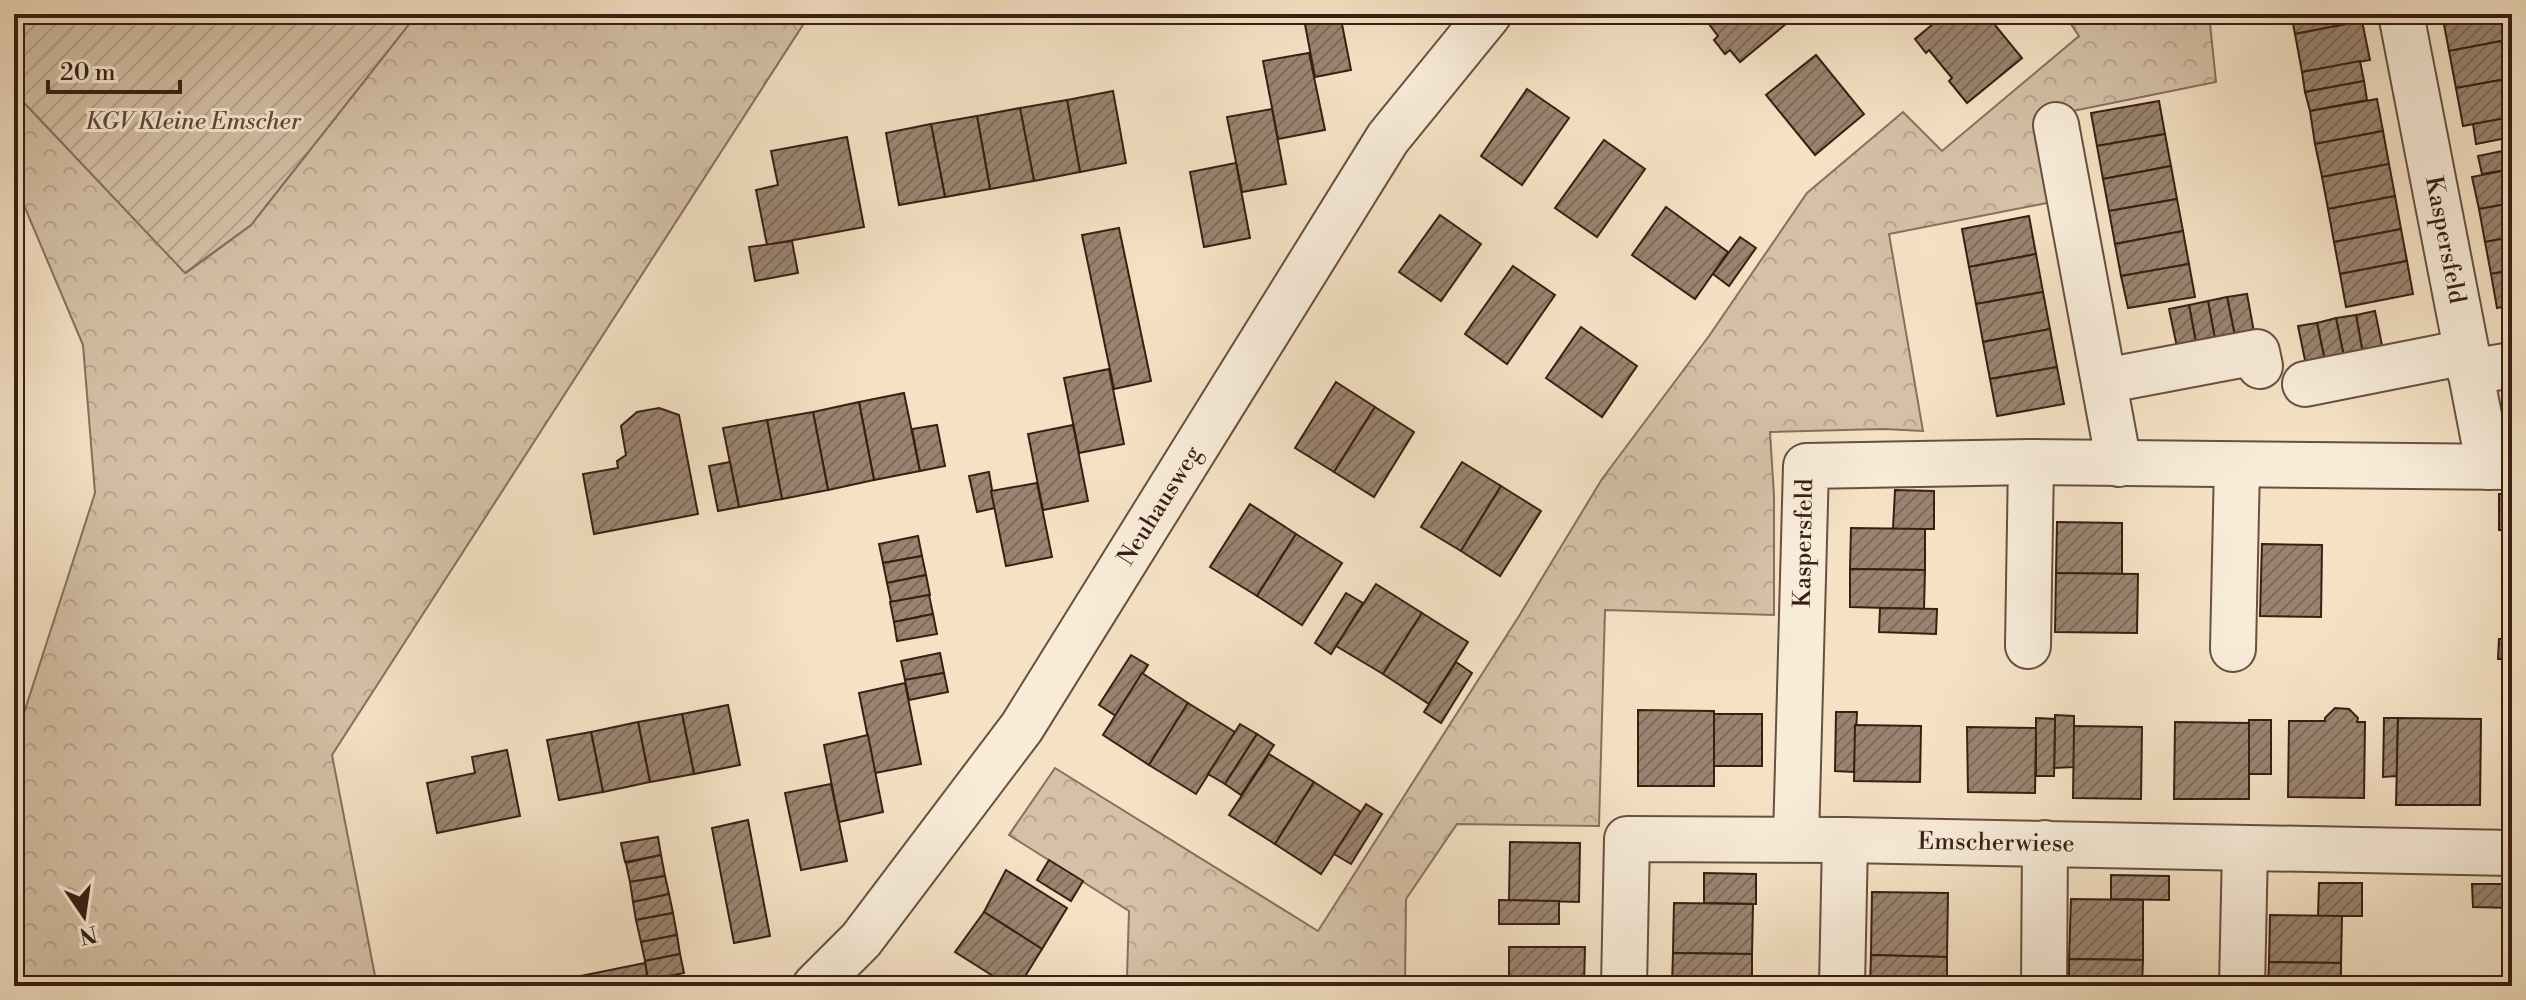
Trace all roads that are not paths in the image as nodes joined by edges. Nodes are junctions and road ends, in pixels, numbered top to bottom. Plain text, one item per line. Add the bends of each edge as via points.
1 (1489, 14) edge
2 (2401, 14) edge
3 (2056, 125) dead end
4 (2468, 362) junction
5 (2512, 365) edge
6 (2260, 366) dead end
7 (2104, 381) junction
8 (2305, 384) dead end
9 (2031, 462) junction
10 (2119, 464) junction
11 (2237, 466) junction
12 (2500, 467) edge
13 (2028, 646) dead end
14 (2233, 649) dead end
15 (1796, 839) junction
16 (1845, 840) junction
17 (2045, 843) junction
18 (2245, 848) junction
19 (2512, 853) edge
20 (815, 986) edge
21 (1624, 986) edge
22 (1842, 986) edge
23 (2044, 986) edge
24 (2242, 986) edge

1 - 20 street, Neuhausweg via 1388,138 1022,727 861,940
2 - 4 street, Kaspersfeld
3 - 7 street
4 - 5 street
4 - 8 street
4 - 12 street, Kaspersfeld
6 - 7 street via 2257,352
7 - 10 street
9 - 10 street, Kaspersfeld
9 - 13 street
9 - 15 street, Kaspersfeld via 1806,466
10 - 11 street, Kaspersfeld
11 - 12 street, Kaspersfeld
11 - 14 street
15 - 16 street, Emscherwiese
15 - 21 street, Emscherwiese via 1627,839
16 - 17 street, Emscherwiese
16 - 22 street
17 - 18 street, Emscherwiese
17 - 23 street
18 - 19 street, Emscherwiese
18 - 24 street

